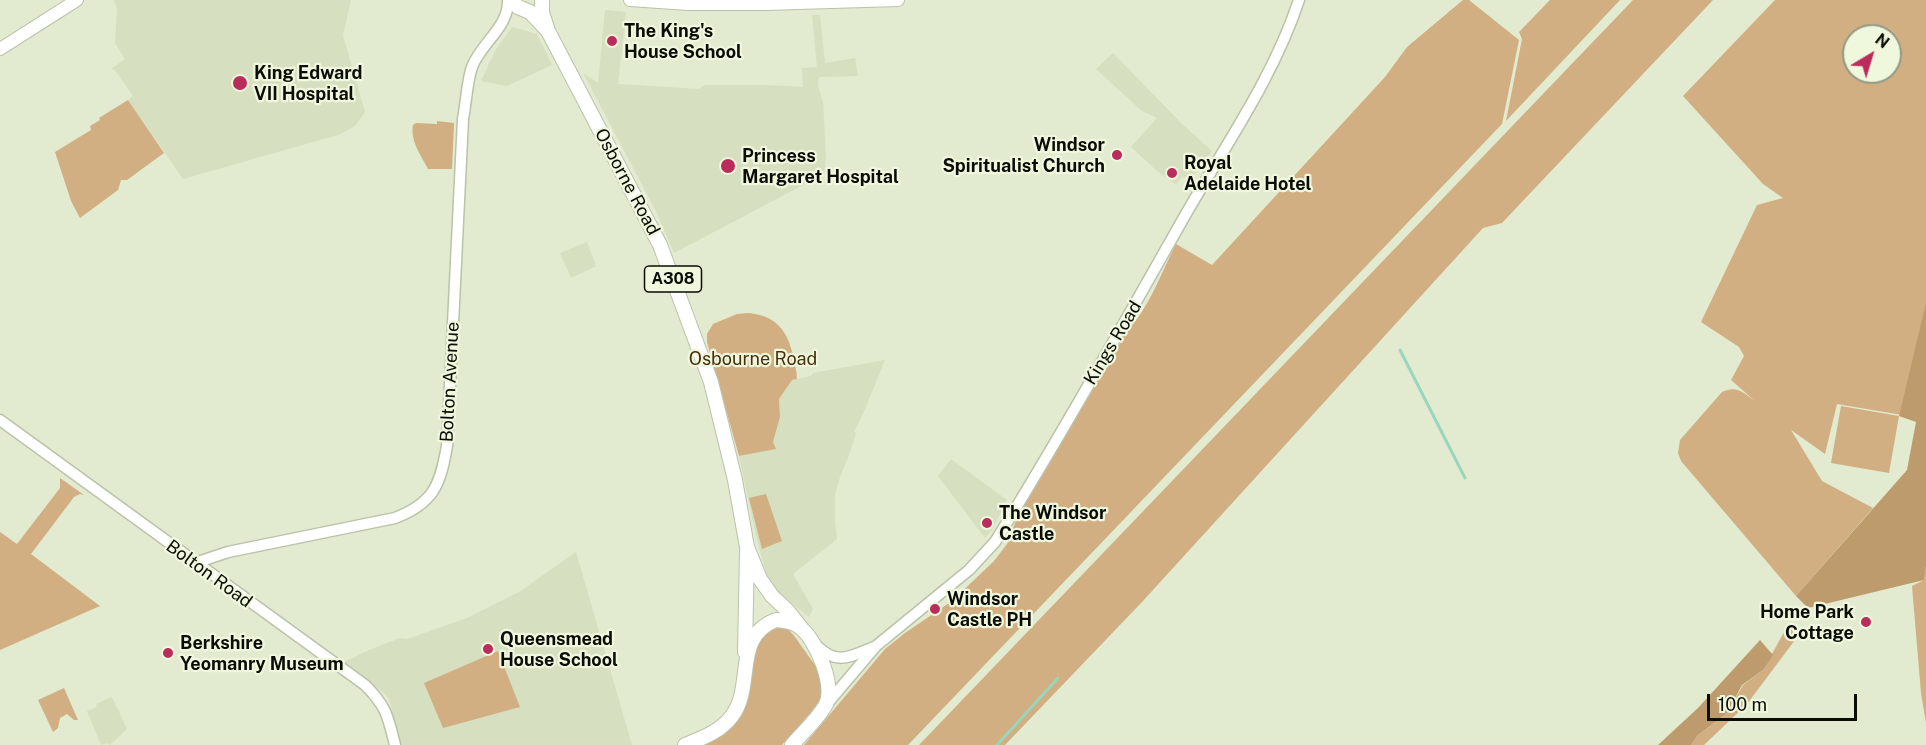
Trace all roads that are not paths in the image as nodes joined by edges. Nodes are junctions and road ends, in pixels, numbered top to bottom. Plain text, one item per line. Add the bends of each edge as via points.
1 (77, 0) edge
2 (510, 0) edge
3 (543, 0) edge
4 (630, 0) edge
5 (898, 0) edge
6 (1299, 0) edge
7 (526, 9) junction
8 (500, 26) junction
9 (548, 31) junction
10 (0, 49) edge
11 (0, 420) edge
12 (747, 547) junction
13 (195, 563) junction
14 (802, 629) junction
15 (811, 640) junction
16 (876, 646) junction
17 (745, 660) junction
18 (826, 705) junction
19 (395, 745) edge
20 (685, 745) edge
21 (792, 745) edge

1 - 10 main road
2 - 7 main road, A308
2 - 8 street, Bolton Avenue
3 - 7 main road, A308
3 - 9 main road, Osborne Road / A308
4 - 5 main road via 765,4
6 - 16 street, Kings Road via 1282,44 1235,130 995,542 969,570
7 - 8 street, Bolton Avenue
7 - 9 main road, Osborne Road / A308
8 - 13 street, Bolton Avenue via 472,66 464,119 447,446 436,487 413,511 395,518 228,552
9 - 12 main road, Osborne Road / A308 via 660,245 711,382
11 - 13 street, Bolton Road
12 - 14 main road, Osborne Road / A308 via 760,579
12 - 17 main road, Osborne Road / A308
13 - 19 street, Bolton Road via 365,685 386,710
14 - 15 main road, Osborne Road
14 - 17 main road via 786,621 767,623 759,629
15 - 16 street, Kings Road via 825,654 837,659
15 - 18 main road, Osborne Road via 824,666
16 - 18 street, Kings Road
17 - 20 main road via 740,702 732,716 721,728
18 - 21 main road

